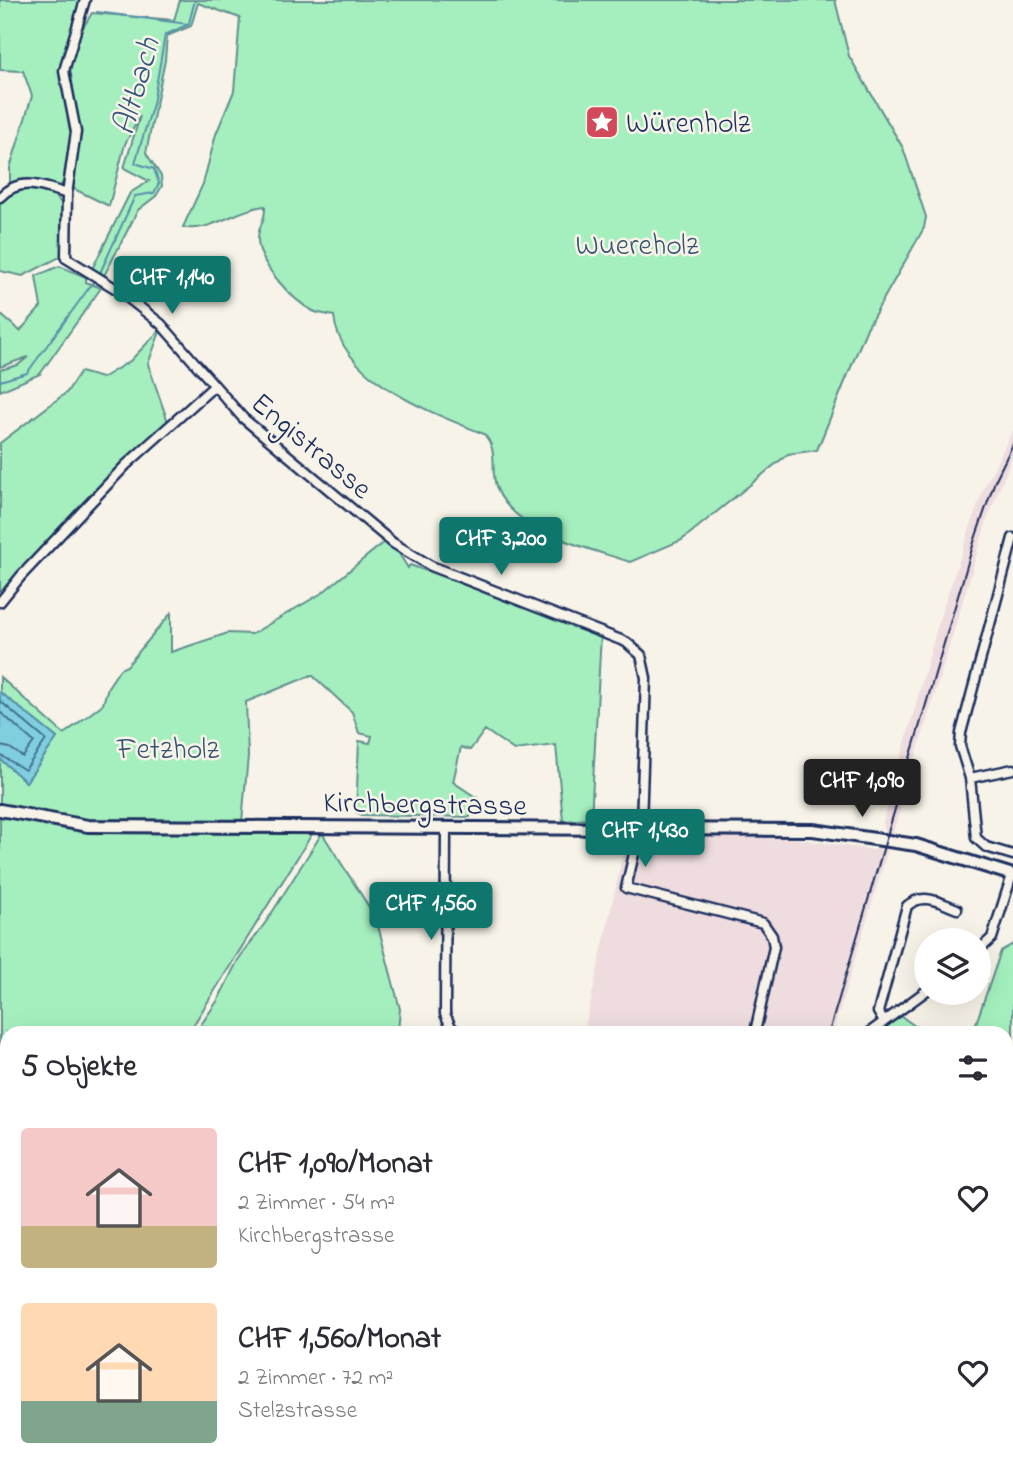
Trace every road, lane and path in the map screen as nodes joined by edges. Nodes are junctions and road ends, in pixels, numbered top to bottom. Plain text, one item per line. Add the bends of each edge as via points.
1 (85, 0) edge
2 (66, 194) junction
3 (0, 197) edge
4 (213, 387) junction
5 (1013, 538) edge
6 (0, 602) edge
7 (1013, 769) edge
8 (970, 778) junction
9 (0, 810) edge
10 (446, 829) junction
11 (640, 830) junction
12 (1013, 855) edge
13 (1013, 875) edge
14 (957, 909) dead end
15 (991, 939) edge
16 (914, 1000) edge
17 (884, 1022) junction
18 (451, 1026) edge
19 (756, 1026) edge
20 (878, 1026) edge

1 - 2 street, Engistrasse via 64,71 76,132
2 - 3 street via 25,183
2 - 4 street, Engistrasse via 66,258 161,324
4 - 6 street via 126,465
4 - 11 street, Engistrasse via 243,418 393,543 431,566 633,646 645,664 646,678
5 - 8 street via 961,733 960,746
7 - 8 street
8 - 12 street via 976,838 986,847
9 - 10 main road, Kirchbergstrasse via 88,826
10 - 11 main road, Kirchbergstrasse
10 - 18 street via 445,1014
11 - 13 main road, Kirchbergstrasse via 787,828 882,838
11 - 19 street, Engistrasse via 626,888 755,919 772,936 774,947
13 - 15 street
14 - 17 street via 926,898 916,898 907,906 878,1012
16 - 17 street
17 - 20 street

